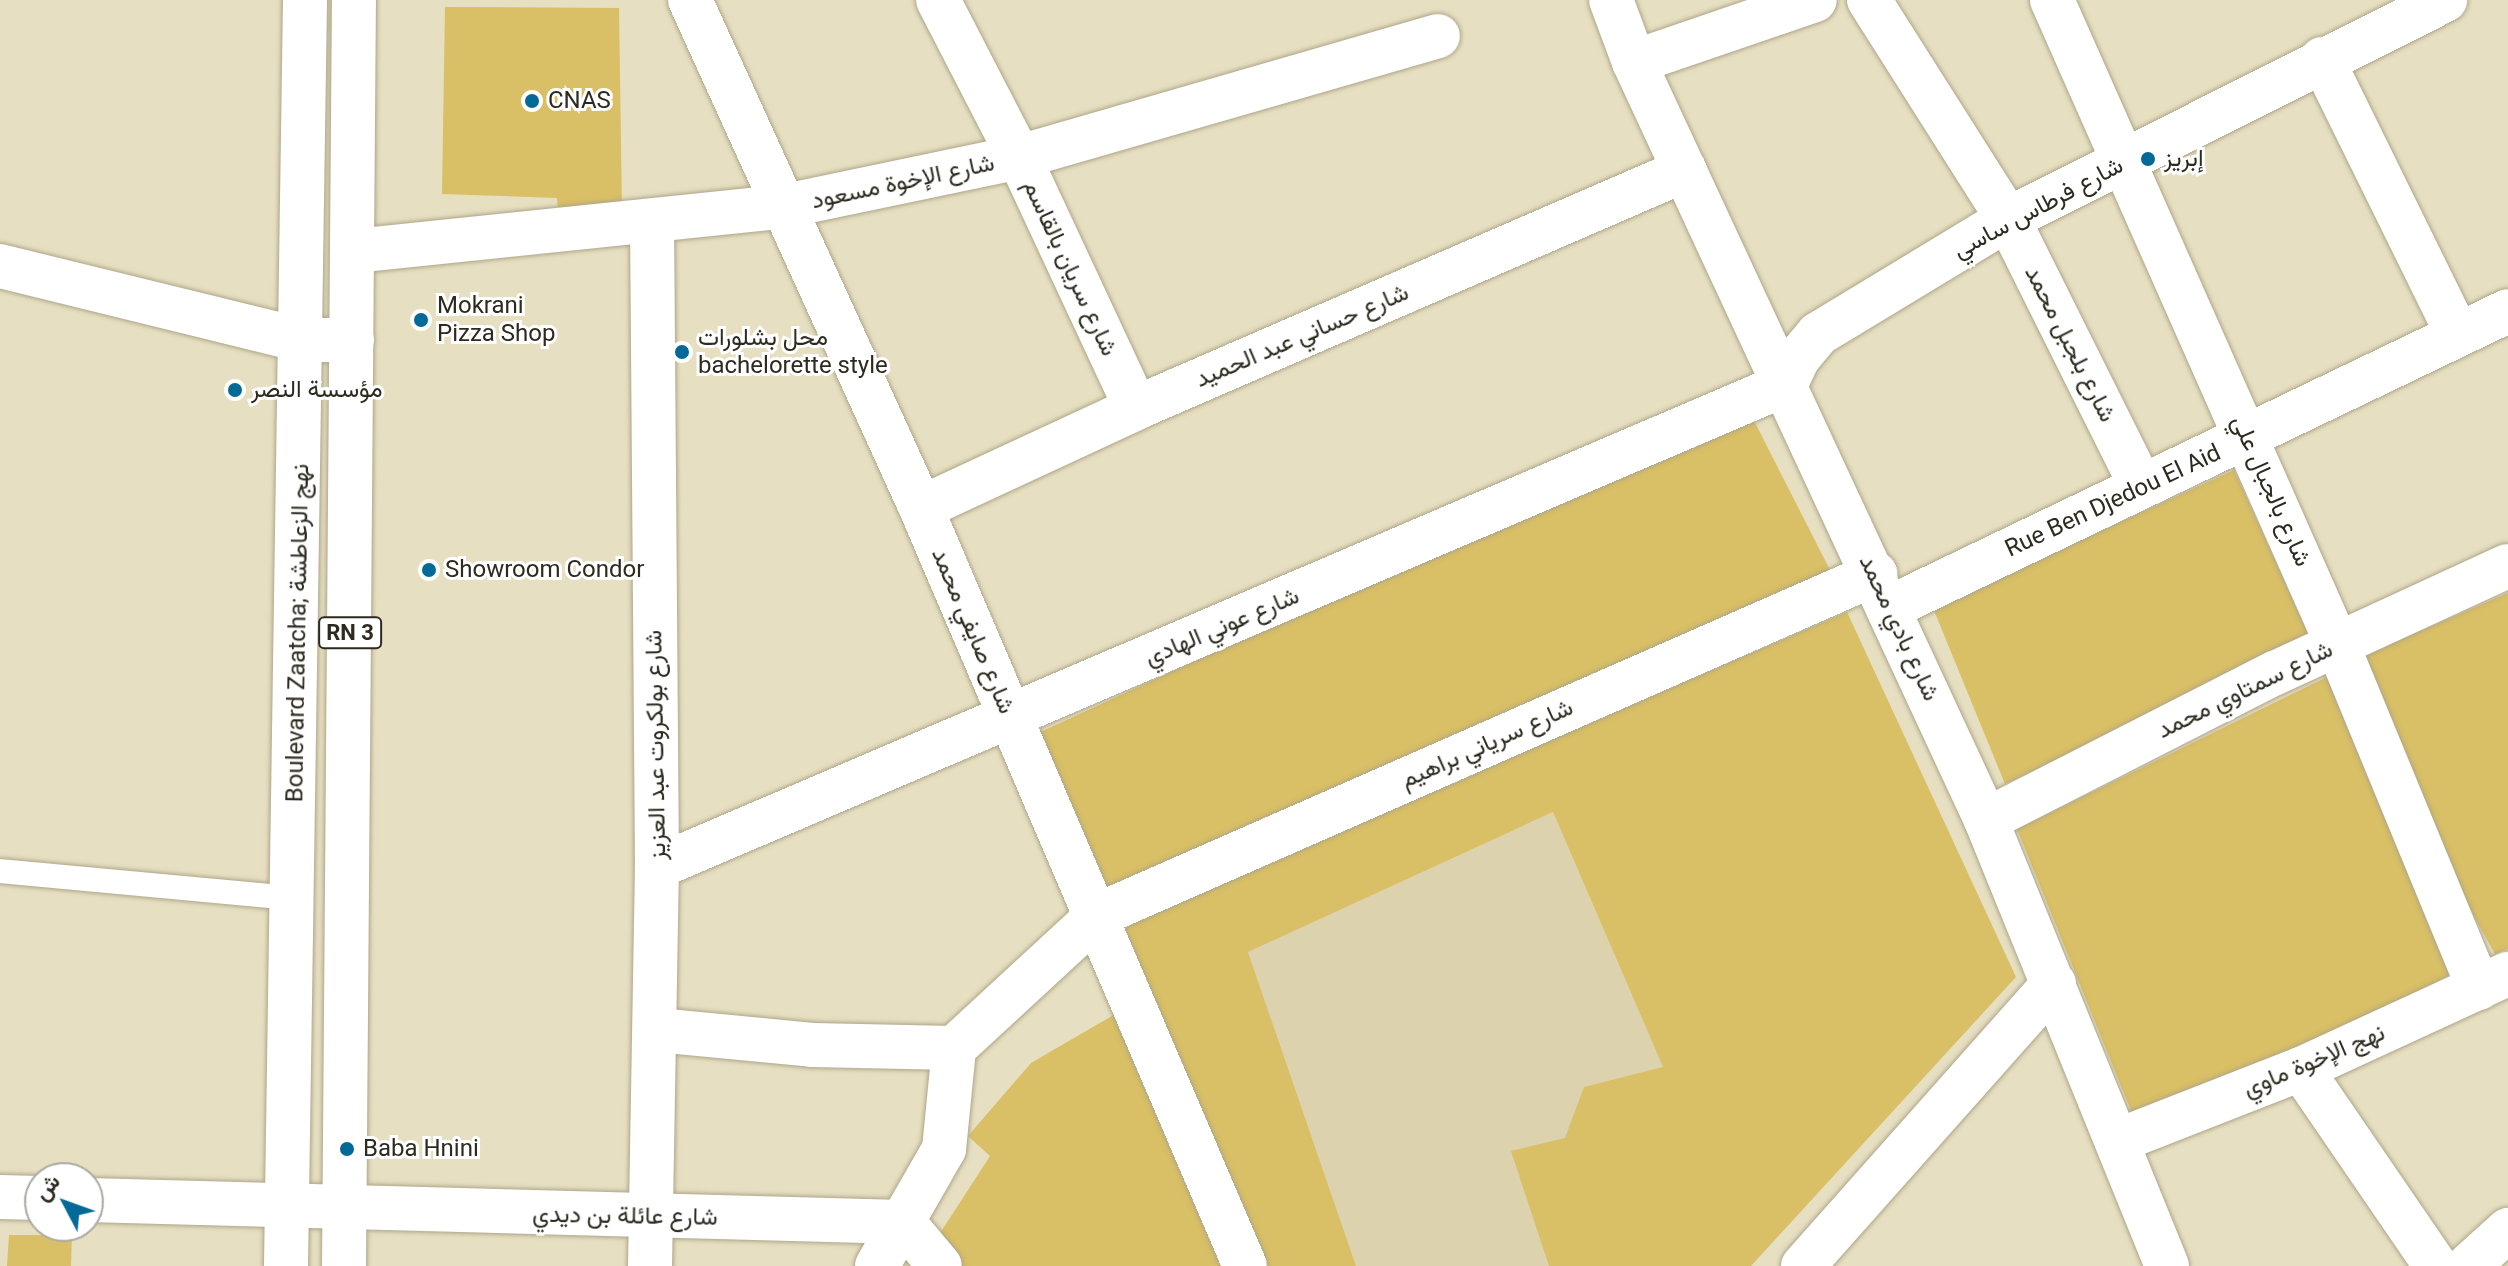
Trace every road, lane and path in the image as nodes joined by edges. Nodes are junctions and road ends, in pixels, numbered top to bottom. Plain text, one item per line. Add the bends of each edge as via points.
1 (305, 0) edge
2 (354, 0) edge
3 (690, 0) edge
4 (938, 0) edge
5 (1611, 0) edge
6 (1815, 0) edge
7 (1869, 0) edge
8 (2052, 0) edge
9 (2445, 0) edge
10 (1438, 36) dead end
11 (2322, 59) junction
12 (1634, 62) junction
13 (1019, 157) junction
14 (2127, 160) junction
15 (1685, 170) junction
16 (785, 206) junction
17 (2008, 219) junction
18 (652, 223) junction
19 (353, 251) junction
20 (0, 266) edge
21 (2508, 311) edge
22 (2457, 333) junction
23 (302, 340) junction
24 (352, 340) junction
25 (1786, 384) junction
26 (1136, 408) junction
27 (2248, 438) junction
28 (2141, 486) junction
29 (921, 508) junction
30 (2508, 566) edge
31 (1883, 590) junction
32 (2337, 644) junction
33 (1010, 719) junction
34 (1986, 820) junction
35 (657, 867) junction
36 (0, 871) edge
37 (293, 898) junction
38 (1098, 915) junction
39 (2493, 981) edge
40 (2054, 983) junction
41 (657, 1030) junction
42 (954, 1048) junction
43 (2301, 1069) junction
44 (2117, 1141) junction
45 (0, 1197) edge
46 (24, 1198) edge
47 (104, 1201) edge
48 (287, 1207) junction
49 (346, 1209) junction
50 (654, 1218) junction
51 (903, 1222) junction
52 (2508, 1230) edge
53 (286, 1266) edge
54 (344, 1266) edge
55 (650, 1266) edge
56 (877, 1266) edge
57 (940, 1266) edge
58 (1245, 1266) edge
59 (1803, 1266) edge
60 (2167, 1266) edge
61 (2436, 1266) edge
62 (2468, 1266) edge

1 - 23 street, Boulevard Zaatcha; نهج الزعاطشة / RN 3
2 - 19 street, Boulevard Zaatcha; نهج الزعاطشة / RN 3
3 - 16 street, شارع صايفي محمد
4 - 13 street, شارع سريان بالقاسم
5 - 12 street, شارع بادي محمد
6 - 12 street
7 - 17 street, شارع بلجبل محمد
8 - 14 street, شارع بالجبال علي
9 - 11 street, شارع فرطاس ساسي
10 - 13 street, شارع الإخوة مسعود
11 - 14 street, شارع فرطاس ساسي
11 - 22 street
12 - 15 street, شارع بادي محمد
13 - 16 street, شارع الإخوة مسعود
13 - 26 street, شارع سريان بالقاسم
14 - 17 street, شارع فرطاس ساسي
14 - 27 street, شارع بالجبال علي
15 - 25 street, شارع بادي محمد
15 - 26 street, شارع حساني عبد الحميد
16 - 18 street, شارع الإخوة مسعود
16 - 29 street, شارع صايفي محمد
17 - 25 street, شارع فرطاس ساسي via 1818,334
17 - 28 street, شارع بلجبل محمد
18 - 19 street, شارع الإخوة مسعود
18 - 35 street, شارع بولكروت عبد العزيز
19 - 24 street, Boulevard Zaatcha; نهج الزعاطشة / RN 3
20 - 23 street
21 - 22 street, Rue Ben Djedou El Aid
22 - 27 street, Rue Ben Djedou El Aid
23 - 24 street
23 - 37 street, Boulevard Zaatcha; نهج الزعاطشة / RN 3
24 - 49 street, Boulevard Zaatcha; نهج الزعاطشة / RN 3
25 - 31 street, شارع بادي محمد
25 - 33 street, شارع عوني الهادي
26 - 29 street, شارع حساني عبد الحميد
27 - 28 street, Rue Ben Djedou El Aid
27 - 32 street, شارع بالجبال علي
28 - 31 street, Rue Ben Djedou El Aid
29 - 33 street, شارع صايفي محمد
30 - 32 street, شارع سمتاوي محمد
31 - 34 street, شارع بادي محمد
31 - 38 street, شارع سرياني براهيم
32 - 34 street, شارع سمتاوي محمد
32 - 39 street, شارع بالجبال علي
33 - 35 street, شارع عوني الهادي
33 - 38 street, شارع صايفي محمد
34 - 40 street, شارع بادي محمد
35 - 41 street, شارع بولكروت عبد العزيز
36 - 37 lane
37 - 48 street, Boulevard Zaatcha; نهج الزعاطشة / RN 3
38 - 42 street, شارع سرياني براهيم
38 - 58 street, شارع صايفي محمد
39 - 43 street, نهج الإخوة ماوي
40 - 44 street, شارع بادي محمد
40 - 59 street
41 - 42 street via 812,1045
41 - 50 street, شارع بولكروت عبد العزيز
42 - 51 street via 944,1149
43 - 44 street, نهج الإخوة ماوي
43 - 61 street
44 - 60 street, شارع بادي محمد
45 - 46 street
47 - 48 street, شارع عائلة بن ديدي
48 - 49 street, شارع عائلة بن ديدي
48 - 53 street, Boulevard Zaatcha; نهج الزعاطشة / RN 3
49 - 50 street, شارع عائلة بن ديدي
49 - 54 street, Boulevard Zaatcha; نهج الزعاطشة / RN 3
50 - 51 street, شارع عائلة بن ديدي
50 - 55 street, شارع بولكروت عبد العزيز
51 - 56 street
51 - 57 street
52 - 62 street

